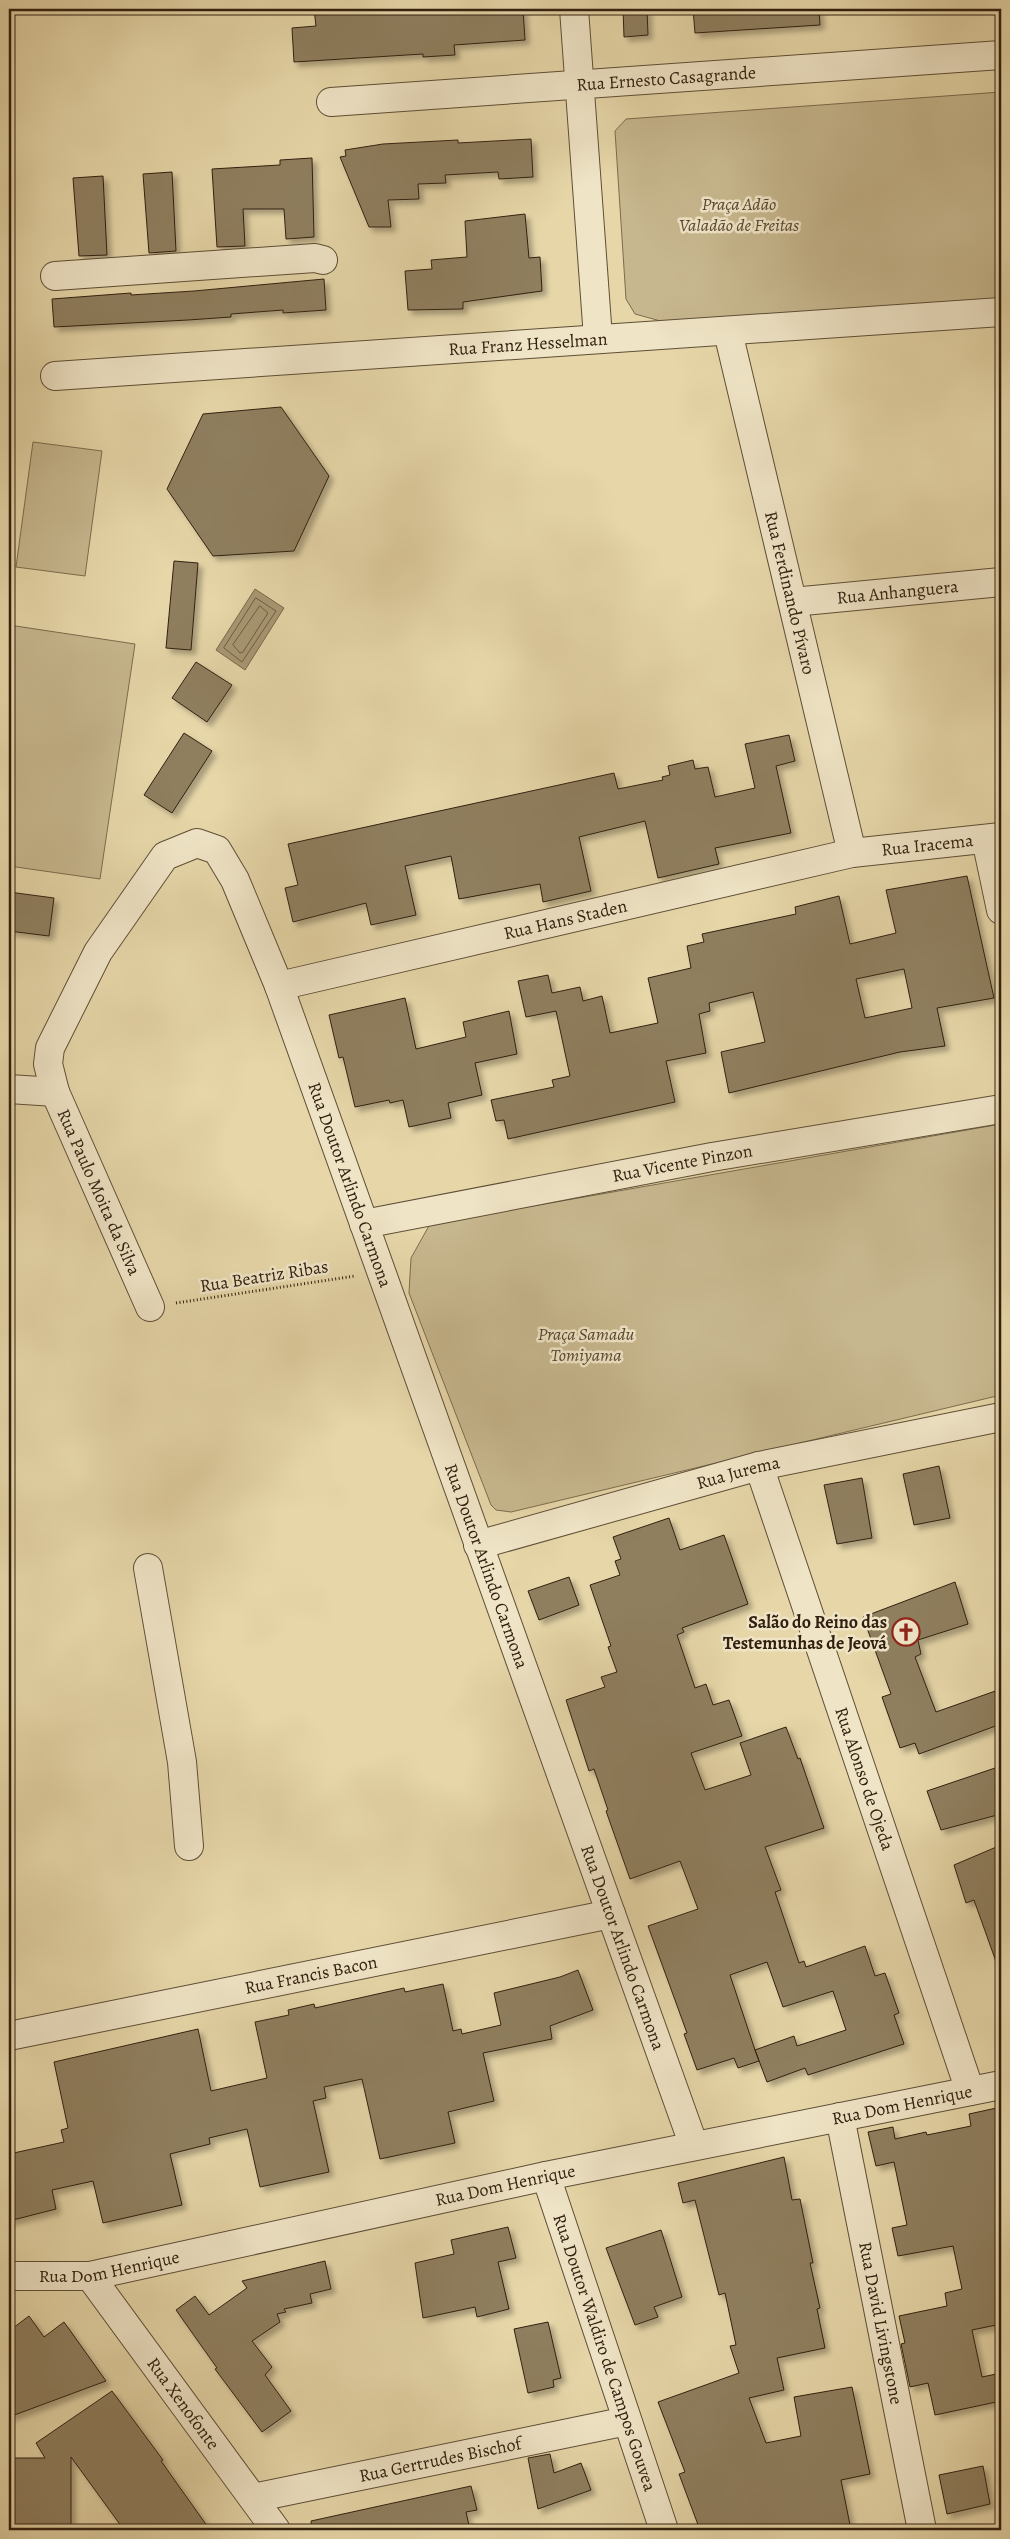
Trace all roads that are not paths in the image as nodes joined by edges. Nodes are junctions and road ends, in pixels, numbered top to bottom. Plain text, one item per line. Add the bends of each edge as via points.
1 (574, 9) edge
2 (1001, 55) edge
3 (580, 84) junction
4 (331, 102) dead end
5 (323, 260) dead end
6 (54, 276) dead end
7 (1001, 312) edge
8 (728, 332) junction
9 (598, 338) junction
10 (54, 376) dead end
11 (1001, 582) edge
12 (793, 602) junction
13 (994, 838) edge
14 (852, 853) junction
15 (1001, 910) edge
16 (279, 986) junction
17 (9, 1089) edge
18 (54, 1092) junction
19 (1001, 1109) edge
20 (364, 1224) junction
21 (150, 1307) road end
22 (1001, 1417) edge
23 (758, 1466) junction
24 (478, 1544) junction
25 (148, 1568) dead end
26 (189, 1846) dead end
27 (611, 1914) junction
28 (9, 2036) edge
29 (1001, 2085) edge
30 (970, 2091) junction
31 (840, 2117) junction
32 (694, 2146) junction
33 (546, 2176) junction
34 (9, 2276) edge
35 (90, 2276) junction
36 (628, 2421) junction
37 (253, 2498) junction
38 (276, 2530) edge
39 (664, 2530) edge
40 (922, 2530) edge

1 - 3 street
2 - 3 street, Rua Ernesto Casagrande
3 - 4 street, Rua Ernesto Casagrande
3 - 9 street
5 - 6 street
7 - 8 street, Rua Franz Hesselman
8 - 9 street, Rua Franz Hesselman
8 - 12 street, Rua Ferdinando Pívaro
9 - 10 street, Rua Franz Hesselman
11 - 12 street, Rua Anhanguera
12 - 14 street, Rua Ferdinando Pívaro
13 - 14 street, Rua Iracema
13 - 15 street
14 - 16 street, Rua Hans Staden
16 - 18 street, Rua Doutor Arlindo Carmona via 235,880 217,850 197,843 165,856 98,952 50,1048 48,1064
16 - 20 street, Rua Doutor Arlindo Carmona
17 - 18 street, Rua Paulo Moita da Silva
18 - 21 street, Rua Paulo Moita da Silva
19 - 20 street, Rua Vicente Pinzon via 712,1157
20 - 24 street, Rua Doutor Arlindo Carmona
22 - 23 street, Rua Jurema
23 - 24 street, Rua Jurema
23 - 30 street, Rua Alonso de Ojeda
24 - 27 street, Rua Doutor Arlindo Carmona
25 - 26 street via 182,1762
27 - 28 street, Rua Francis Bacon
27 - 32 street, Rua Doutor Arlindo Carmona
29 - 30 street, Rua Dom Henrique
30 - 31 street, Rua Dom Henrique
31 - 32 street, Rua Dom Henrique
31 - 40 street, Rua David Livingstone
32 - 33 street, Rua Dom Henrique
33 - 35 street, Rua Dom Henrique
33 - 36 street, Rua Doutor Waldiro de Campos Gouvea
34 - 35 street, Rua Dom Henrique
35 - 37 street, Rua Xenofonte
36 - 37 street, Rua Gertrudes Bischof
36 - 39 street, Rua Doutor Waldiro de Campos Gouvea
37 - 38 street, Rua Xenofonte

